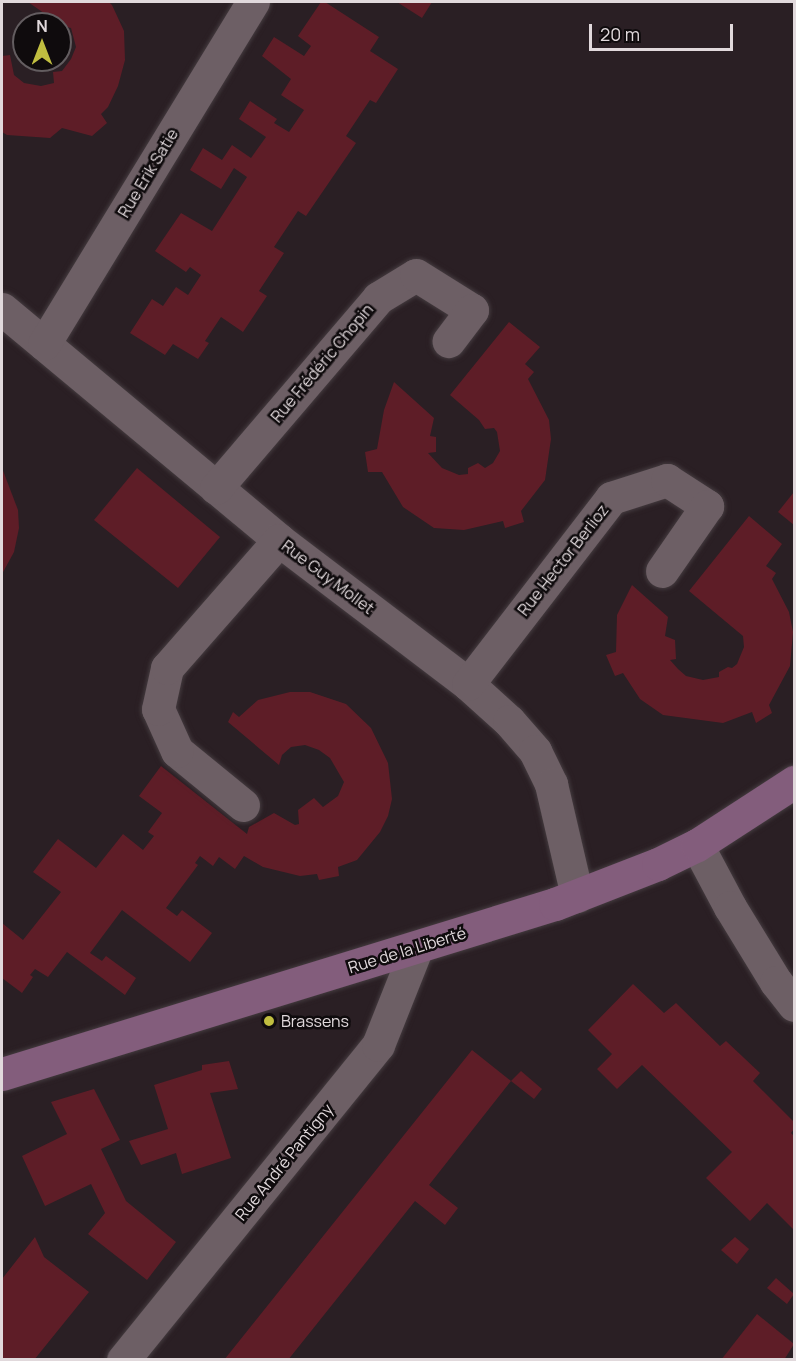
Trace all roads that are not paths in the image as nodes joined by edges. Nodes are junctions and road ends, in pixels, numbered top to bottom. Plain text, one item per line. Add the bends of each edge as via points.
1 (253, 2) edge
2 (2, 309) edge
3 (449, 341) dead end
4 (44, 344) junction
5 (216, 488) junction
6 (279, 540) junction
7 (662, 571) dead end
8 (468, 684) junction
9 (795, 782) edge
10 (243, 805) dead end
11 (697, 845) junction
12 (577, 896) junction
13 (417, 947) junction
14 (795, 1005) edge
15 (2, 1074) edge
16 (123, 1359) edge

1 - 4 street, Rue Erik Satie
2 - 4 street, Rue Guy Mollet
3 - 5 street, Rue Frédéric Chopin via 472,310 416,275 378,298
4 - 5 street, Rue Guy Mollet
5 - 6 street, Rue Guy Mollet
6 - 8 street, Rue Guy Mollet
6 - 10 street via 167,668 158,709 177,751
7 - 8 street, Rue Hector Berlioz via 707,506 668,480 611,498
8 - 12 street, Rue Guy Mollet via 510,721 535,751 551,784
9 - 11 street, Rue de la Liberté
11 - 12 street, Rue de la Liberté
11 - 14 street via 776,982
12 - 13 street, Rue de la Liberté
13 - 15 street, Rue de la Liberté
13 - 16 street, Rue André Pantigny via 378,1045

